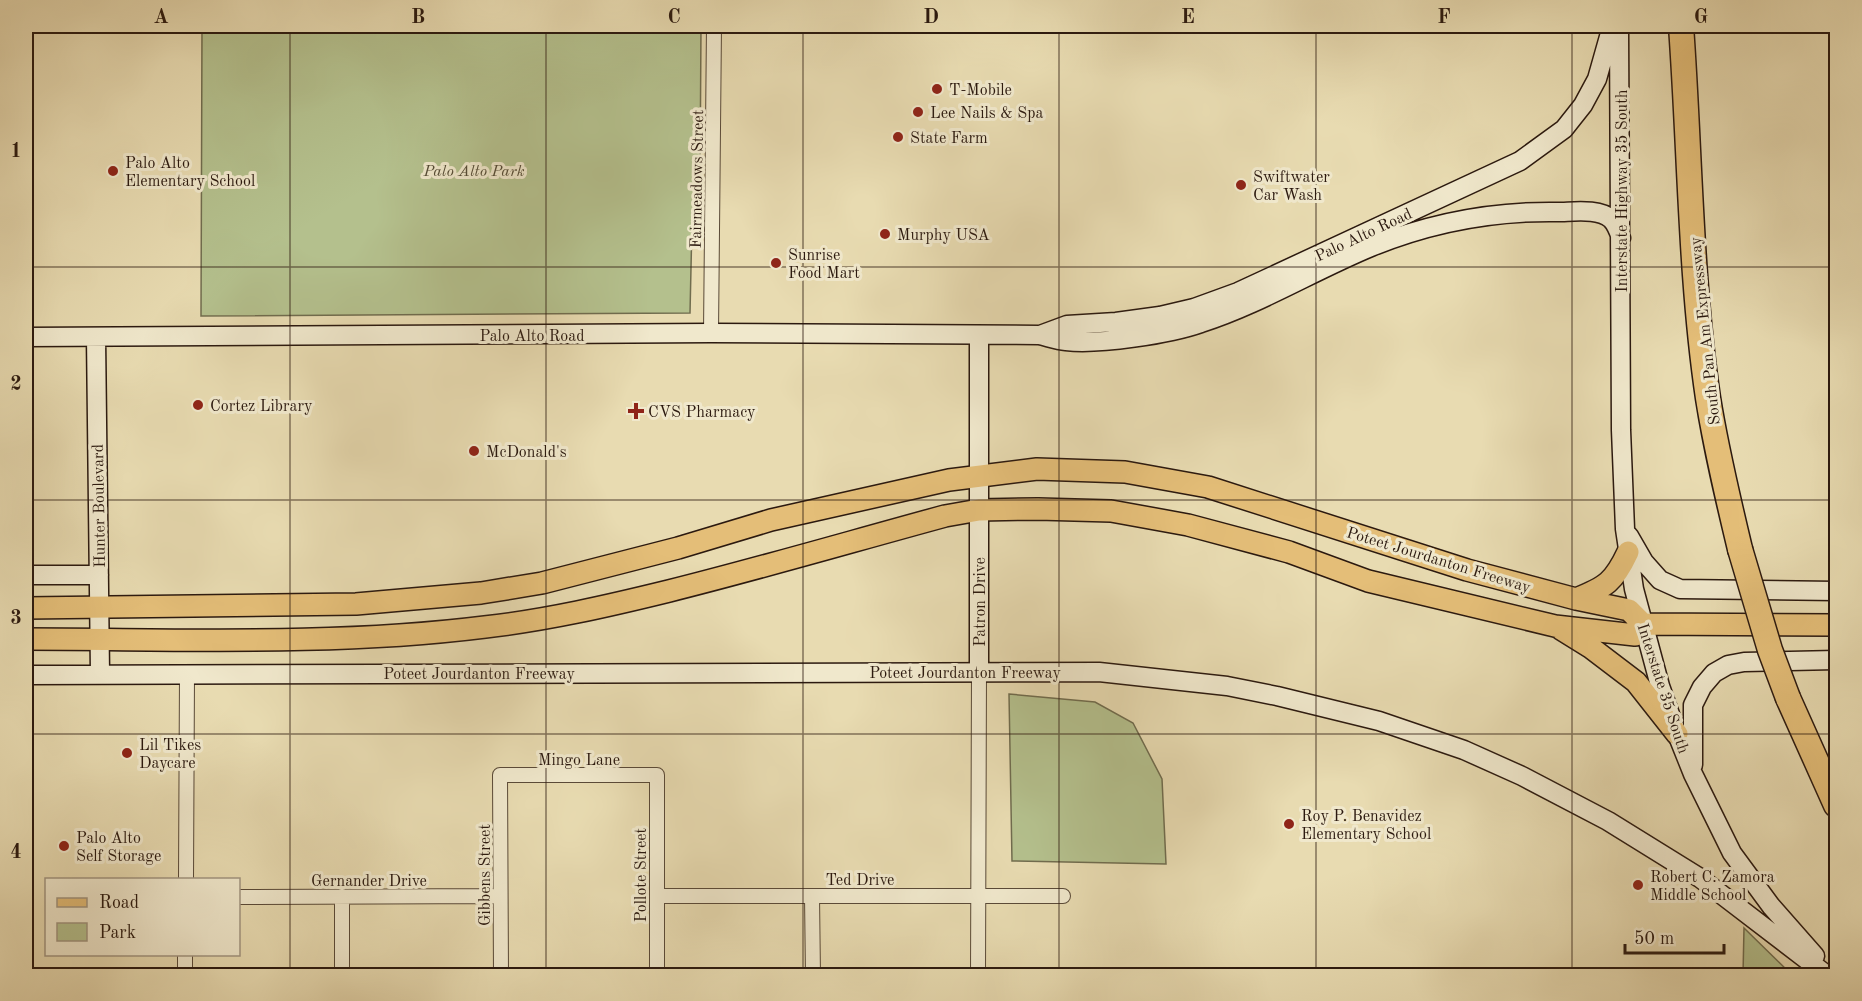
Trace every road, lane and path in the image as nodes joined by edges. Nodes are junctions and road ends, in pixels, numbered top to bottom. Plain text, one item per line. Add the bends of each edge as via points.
1 (714, 26) edge
2 (1612, 26) edge
3 (1619, 26) edge
4 (1681, 26) edge
5 (1621, 238) junction
6 (711, 333) junction
7 (1040, 335) junction
8 (979, 336) junction
9 (26, 337) edge
10 (96, 337) junction
11 (1621, 356) joint
12 (979, 475) junction
13 (979, 510) junction
14 (1625, 529) junction
15 (1628, 552) junction
16 (26, 575) edge
17 (99, 575) junction
18 (1836, 591) edge
19 (1576, 599) junction
20 (26, 608) edge
21 (99, 608) junction
22 (1643, 624) junction
23 (1836, 625) edge
24 (1555, 626) junction
25 (26, 639) edge
26 (99, 640) junction
27 (1836, 660) edge
28 (979, 672) junction
29 (100, 674) junction
30 (187, 674) junction
31 (26, 675) edge
32 (1677, 734) junction
33 (1693, 774) junction
34 (500, 775) joint
35 (657, 775) joint
36 (1836, 805) edge
37 (186, 878) edge
38 (342, 896) junction
39 (500, 896) junction
40 (657, 896) junction
41 (812, 896) junction
42 (978, 896) junction
43 (1063, 896) dead end
44 (240, 897) edge
45 (185, 956) edge
46 (185, 975) edge
47 (342, 975) edge
48 (501, 975) edge
49 (657, 975) edge
50 (813, 975) edge
51 (978, 975) edge
52 (1831, 975) edge

1 - 6 street, Fairmeadows Street
2 - 7 street, Palo Alto Road via 1597,79 1583,105 1564,129 1520,161 1238,292 1194,308 1116,322 1067,325
3 - 5 street, Interstate Highway 35 South
4 - 36 highway, South Pan Am Expressway, bridge via 1700,328 1722,475 1770,651
5 - 7 street, Palo Alto Road via 1615,224 1603,214 1552,212 1478,218 1408,234 1370,248 1199,324 1087,341
5 - 11 street, Interstate Highway 35 South
6 - 8 street, Palo Alto Road
6 - 10 street, Palo Alto Road
7 - 8 street, Palo Alto Road
8 - 12 street, Patron Drive
9 - 10 street, Palo Alto Road
10 - 17 street, Hunter Boulevard
11 - 14 street, Interstate 35 South
12 - 13 street, Patron Drive
12 - 19 main road, Poteet Jourdanton Freeway via 1037,469 1125,472 1208,488 1467,570
12 - 21 main road, Poteet Jourdanton Freeway via 771,520 542,583 481,593 356,604
13 - 24 main road, Poteet Jourdanton Freeway via 1111,511 1188,525 1289,552 1368,581
13 - 26 main road, Poteet Jourdanton Freeway via 598,608 487,627 414,635
13 - 28 street, Patron Drive
14 - 15 street, Interstate 35 South
14 - 18 street via 1644,562 1660,580 1680,589
15 - 19 main road via 1610,581
15 - 22 street, Interstate 35 South
16 - 17 street
17 - 21 street, Hunter Boulevard
19 - 22 main road, Poteet Jourdanton Freeway via 1629,610
20 - 21 main road, Poteet Jourdanton Freeway
21 - 26 street, Hunter Boulevard
22 - 23 main road, Poteet Jourdanton Freeway
22 - 24 main road, Poteet Jourdanton Freeway via 1635,635
22 - 32 street, Interstate 35 South
24 - 32 main road via 1636,682
25 - 26 main road, Poteet Jourdanton Freeway
26 - 29 street, Hunter Boulevard
27 - 33 street via 1744,662 1714,673 1693,705
28 - 30 street, Poteet Jourdanton Freeway
28 - 42 street, Patron Drive
28 - 52 street, Poteet Jourdanton Freeway via 1099,672 1227,686 1379,721 1464,750 1522,776 1649,846 1700,878
29 - 30 street, Poteet Jourdanton Freeway
29 - 31 street, Poteet Jourdanton Freeway
30 - 37 street
32 - 33 street, Interstate 35 South
33 - 52 street, Interstate 35 South via 1732,853 1771,906
34 - 35 street, Mingo Lane
34 - 39 street, Gibbens Street
35 - 40 street, Pollote Street
38 - 39 street, Gernander Drive
38 - 44 street, Gernander Drive
38 - 47 street
39 - 48 street, Gibbens Street
40 - 41 street, Ted Drive
40 - 49 street, Pollote Street
41 - 42 street, Ted Drive
41 - 50 street
42 - 43 street, Ted Drive
42 - 51 street, Patron Drive
45 - 46 street

